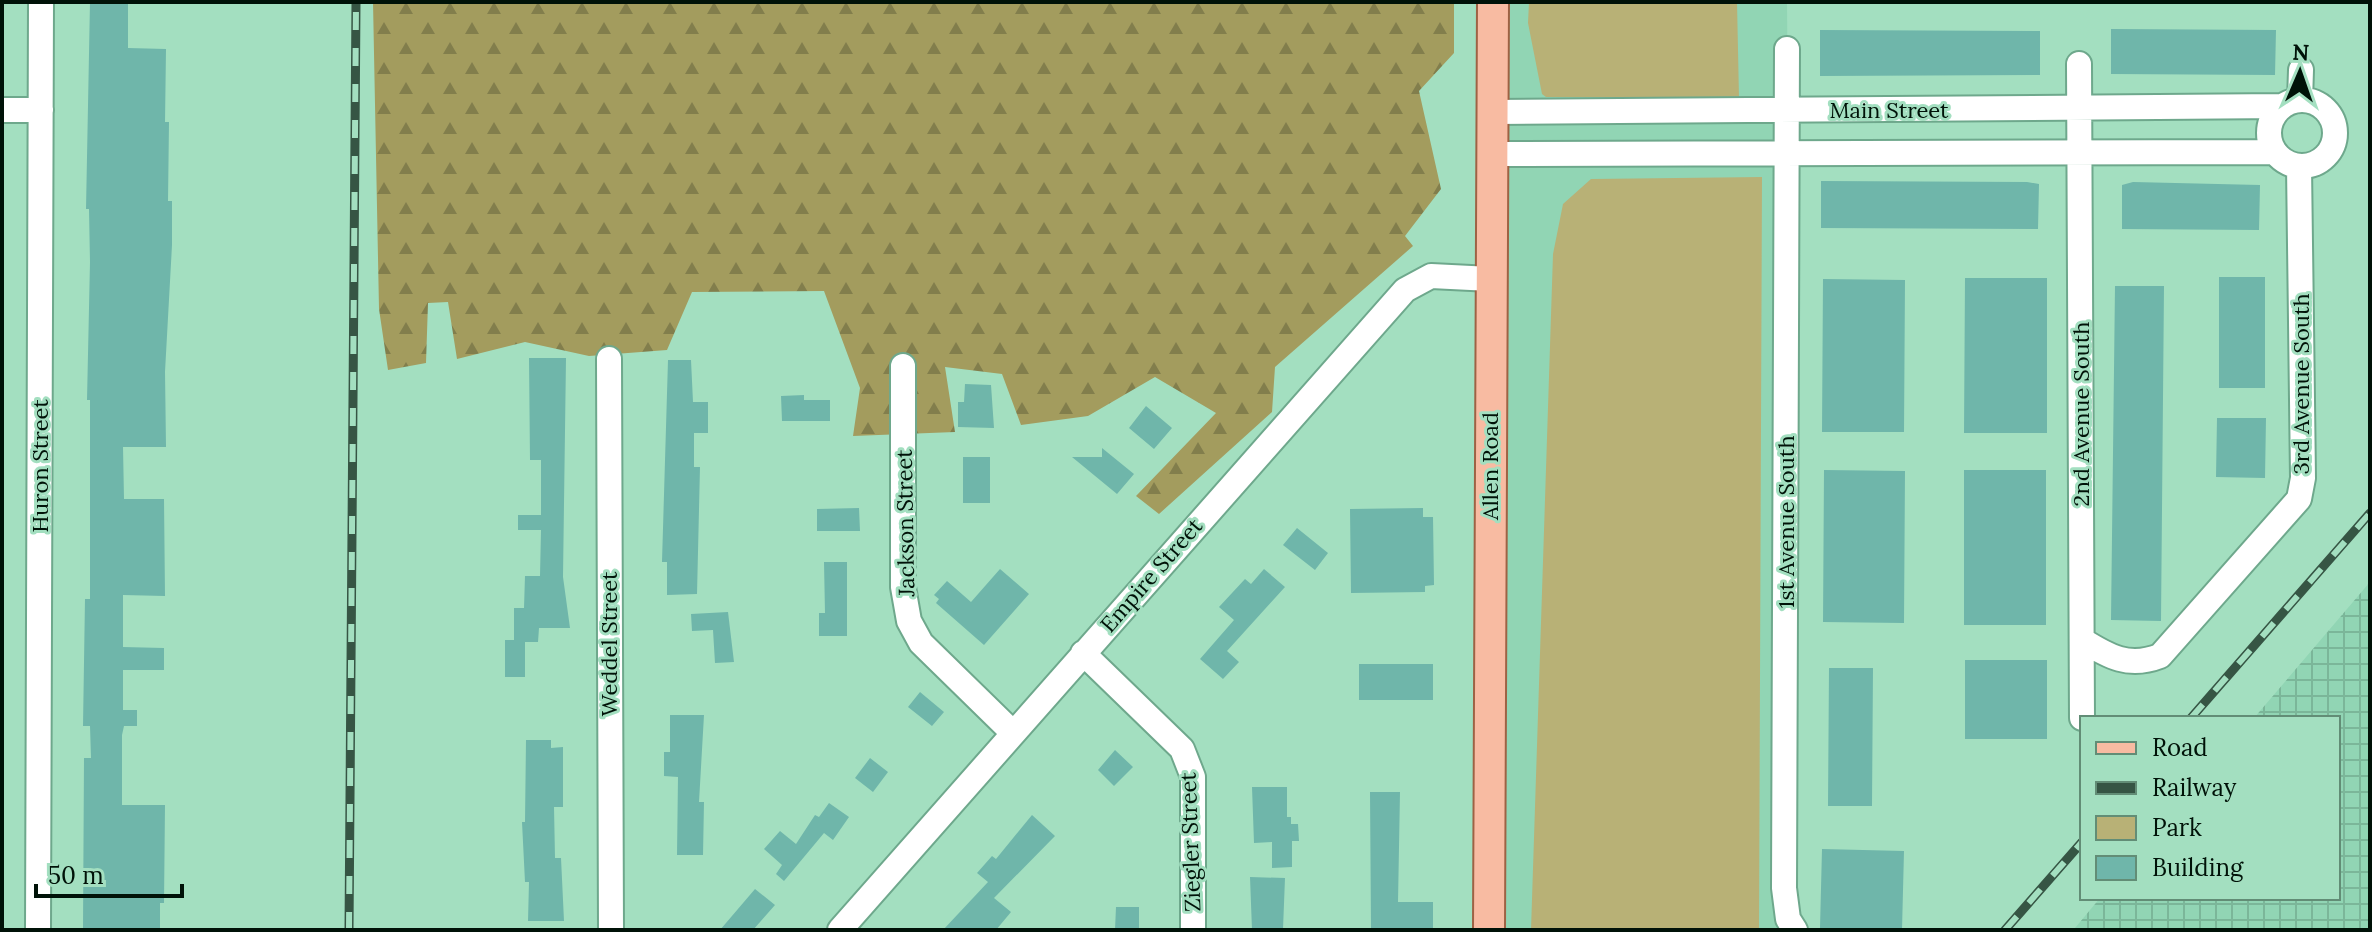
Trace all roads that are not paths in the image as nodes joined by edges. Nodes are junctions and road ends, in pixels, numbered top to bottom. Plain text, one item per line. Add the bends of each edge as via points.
1 (41, 2) edge
2 (1493, 2) edge
3 (1787, 49) dead end
4 (2079, 64) dead end
5 (2301, 70) dead end
6 (2292, 103) junction
7 (2079, 109) junction
8 (2, 110) edge
9 (41, 110) junction
10 (1787, 111) junction
11 (1494, 112) junction
12 (1660, 112) junction
13 (1788, 152) junction
14 (2275, 152) junction
15 (1659, 153) junction
16 (2080, 153) junction
17 (1494, 154) junction
18 (2299, 166) junction
19 (1491, 279) junction
20 (609, 359) dead end
21 (903, 366) dead end
22 (2082, 640) junction
23 (1083, 653) junction
24 (2082, 716) edge
25 (1013, 733) junction
26 (38, 930) edge
27 (611, 930) edge
28 (840, 930) edge
29 (1193, 930) edge
30 (1489, 930) edge
31 (1795, 930) edge

1 - 9 street, Huron Street
2 - 11 main road, Allen Road
3 - 10 street, 1st Avenue South
4 - 7 street, 2nd Avenue South
5 - 6 street
6 - 7 street, Main Street
6 - 14 street via 2275,114 2269,132
6 - 18 street via 2323,106 2336,136 2321,160
7 - 10 street, Main Street
7 - 16 street, 2nd Avenue South
8 - 9 street
9 - 26 street, Huron Street
10 - 12 street, Main Street
10 - 13 street, 1st Avenue South
11 - 12 street, Main Street
11 - 17 main road, Allen Road
12 - 15 street
13 - 15 street, Main Street
13 - 16 street, Main Street
13 - 31 street, 1st Avenue South via 1784,888
14 - 16 street, Main Street
14 - 18 street
15 - 17 street, Main Street
16 - 22 street, 2nd Avenue South
17 - 19 main road, Allen Road
18 - 22 street, 3rd Avenue South via 2299,499 2160,656 2140,663 2110,657
19 - 23 street, Empire Street via 1431,276 1405,290
19 - 30 main road, Allen Road
20 - 27 street, Weddel Street
21 - 25 street, Jackson Street via 903,587 909,621 921,643
22 - 24 street, 2nd Avenue South
23 - 25 street, Empire Street
23 - 29 street, Ziegler Street via 1182,749 1189,763
25 - 28 street, Empire Street

